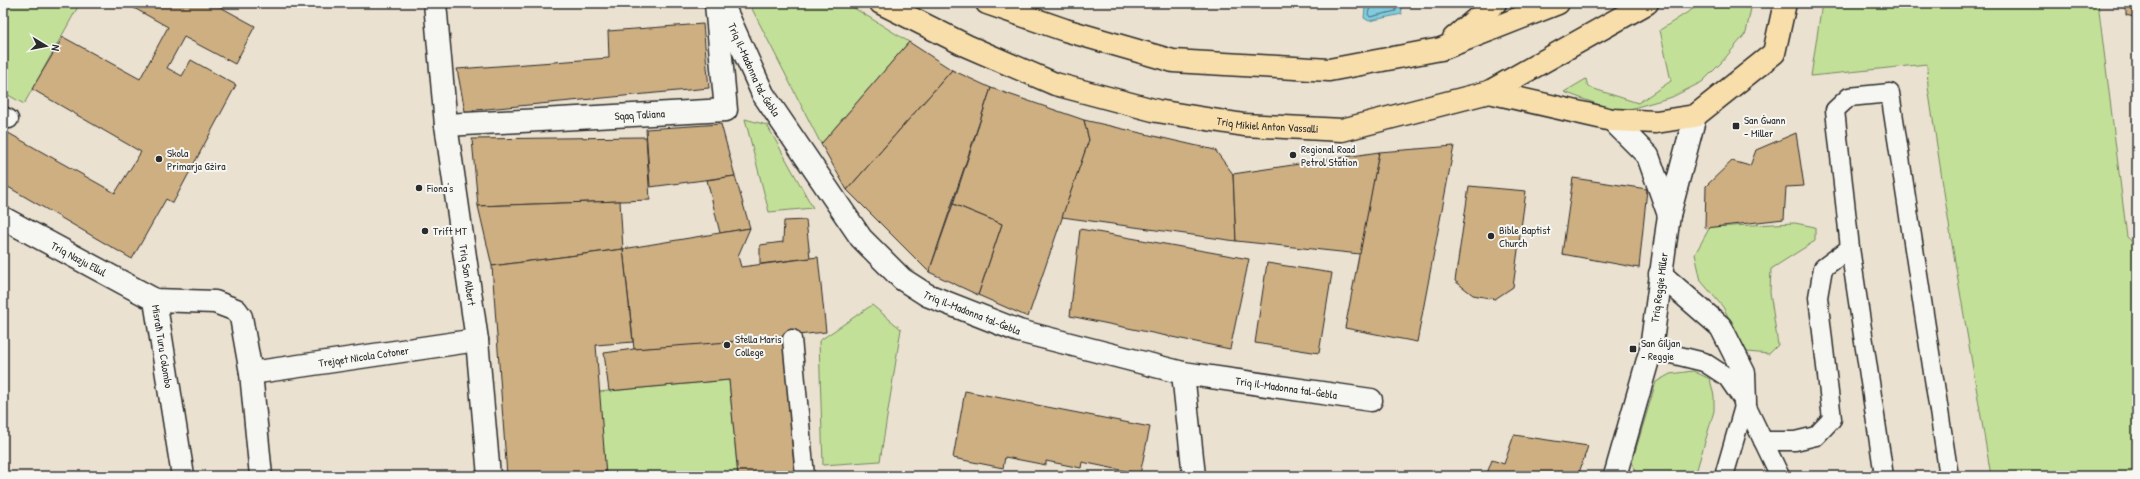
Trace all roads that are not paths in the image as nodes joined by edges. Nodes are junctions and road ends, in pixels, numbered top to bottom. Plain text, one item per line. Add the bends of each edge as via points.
1 (435, 3) edge
2 (716, 3) edge
3 (722, 3) edge
4 (987, 3) edge
5 (1496, 3) edge
6 (1558, 3) edge
7 (1647, 3) edge
8 (1786, 3) edge
9 (881, 4) edge
10 (1441, 49) junction
11 (1489, 92) junction
12 (1695, 116) junction
13 (1612, 120) junction
14 (446, 125) junction
15 (1669, 215) junction
16 (3, 218) edge
17 (1850, 248) junction
18 (1660, 274) junction
19 (155, 300) junction
20 (792, 339) dead end
21 (477, 340) junction
22 (1651, 349) junction
23 (251, 373) junction
24 (1183, 373) junction
25 (1370, 400) dead end
26 (1745, 403) junction
27 (1763, 441) junction
28 (183, 476) edge
29 (261, 476) edge
30 (489, 476) edge
31 (805, 476) edge
32 (1194, 476) edge
33 (1615, 476) edge
34 (1724, 476) edge
35 (1780, 476) edge
36 (1884, 476) edge
37 (1949, 476) edge

1 - 14 street, Triq San Albert
2 - 14 street, Sqaq Taliana via 726,110
3 - 24 street, Triq il-Madonna tal-Ġebla via 763,94 861,238 902,279 927,295 1019,331
4 - 10 highway via 1064,30 1173,61 1329,70
5 - 10 highway
6 - 10 highway
7 - 11 highway, Triq Mikiel Anton Vassalli
8 - 12 highway via 1774,53
9 - 11 highway, Triq Mikiel Anton Vassalli via 967,46 1054,84 1157,111 1244,125 1342,130
11 - 13 highway
12 - 13 highway via 1656,122
12 - 15 street, Triq Reggie Miller
13 - 15 street, Triq Reggie Miller via 1648,156
14 - 21 street, Triq San Albert
15 - 18 street, Triq Reggie Miller
16 - 19 street, Triq Nazju Ellul
17 - 27 lane via 1823,268 1818,298 1832,419 1816,436 1795,441
17 - 36 lane
17 - 37 lane via 1835,110 1849,98 1890,93
18 - 22 street, Triq Reggie Miller
18 - 26 street via 1721,327 1744,373
19 - 23 street, Misraħ Turu Colombo via 215,302 236,310 241,317
19 - 28 street, Misraħ Turu Colombo
20 - 31 lane
21 - 23 street, Trejqet Nicola Cotoner
21 - 30 street, Triq San Albert
22 - 26 lane via 1704,362 1727,377
22 - 33 street, Triq Reggie Miller
23 - 29 street, Misraħ Turu Colombo
24 - 25 street, Triq il-Madonna tal-Ġebla
24 - 32 street
26 - 27 lane
26 - 34 lane
27 - 35 lane

